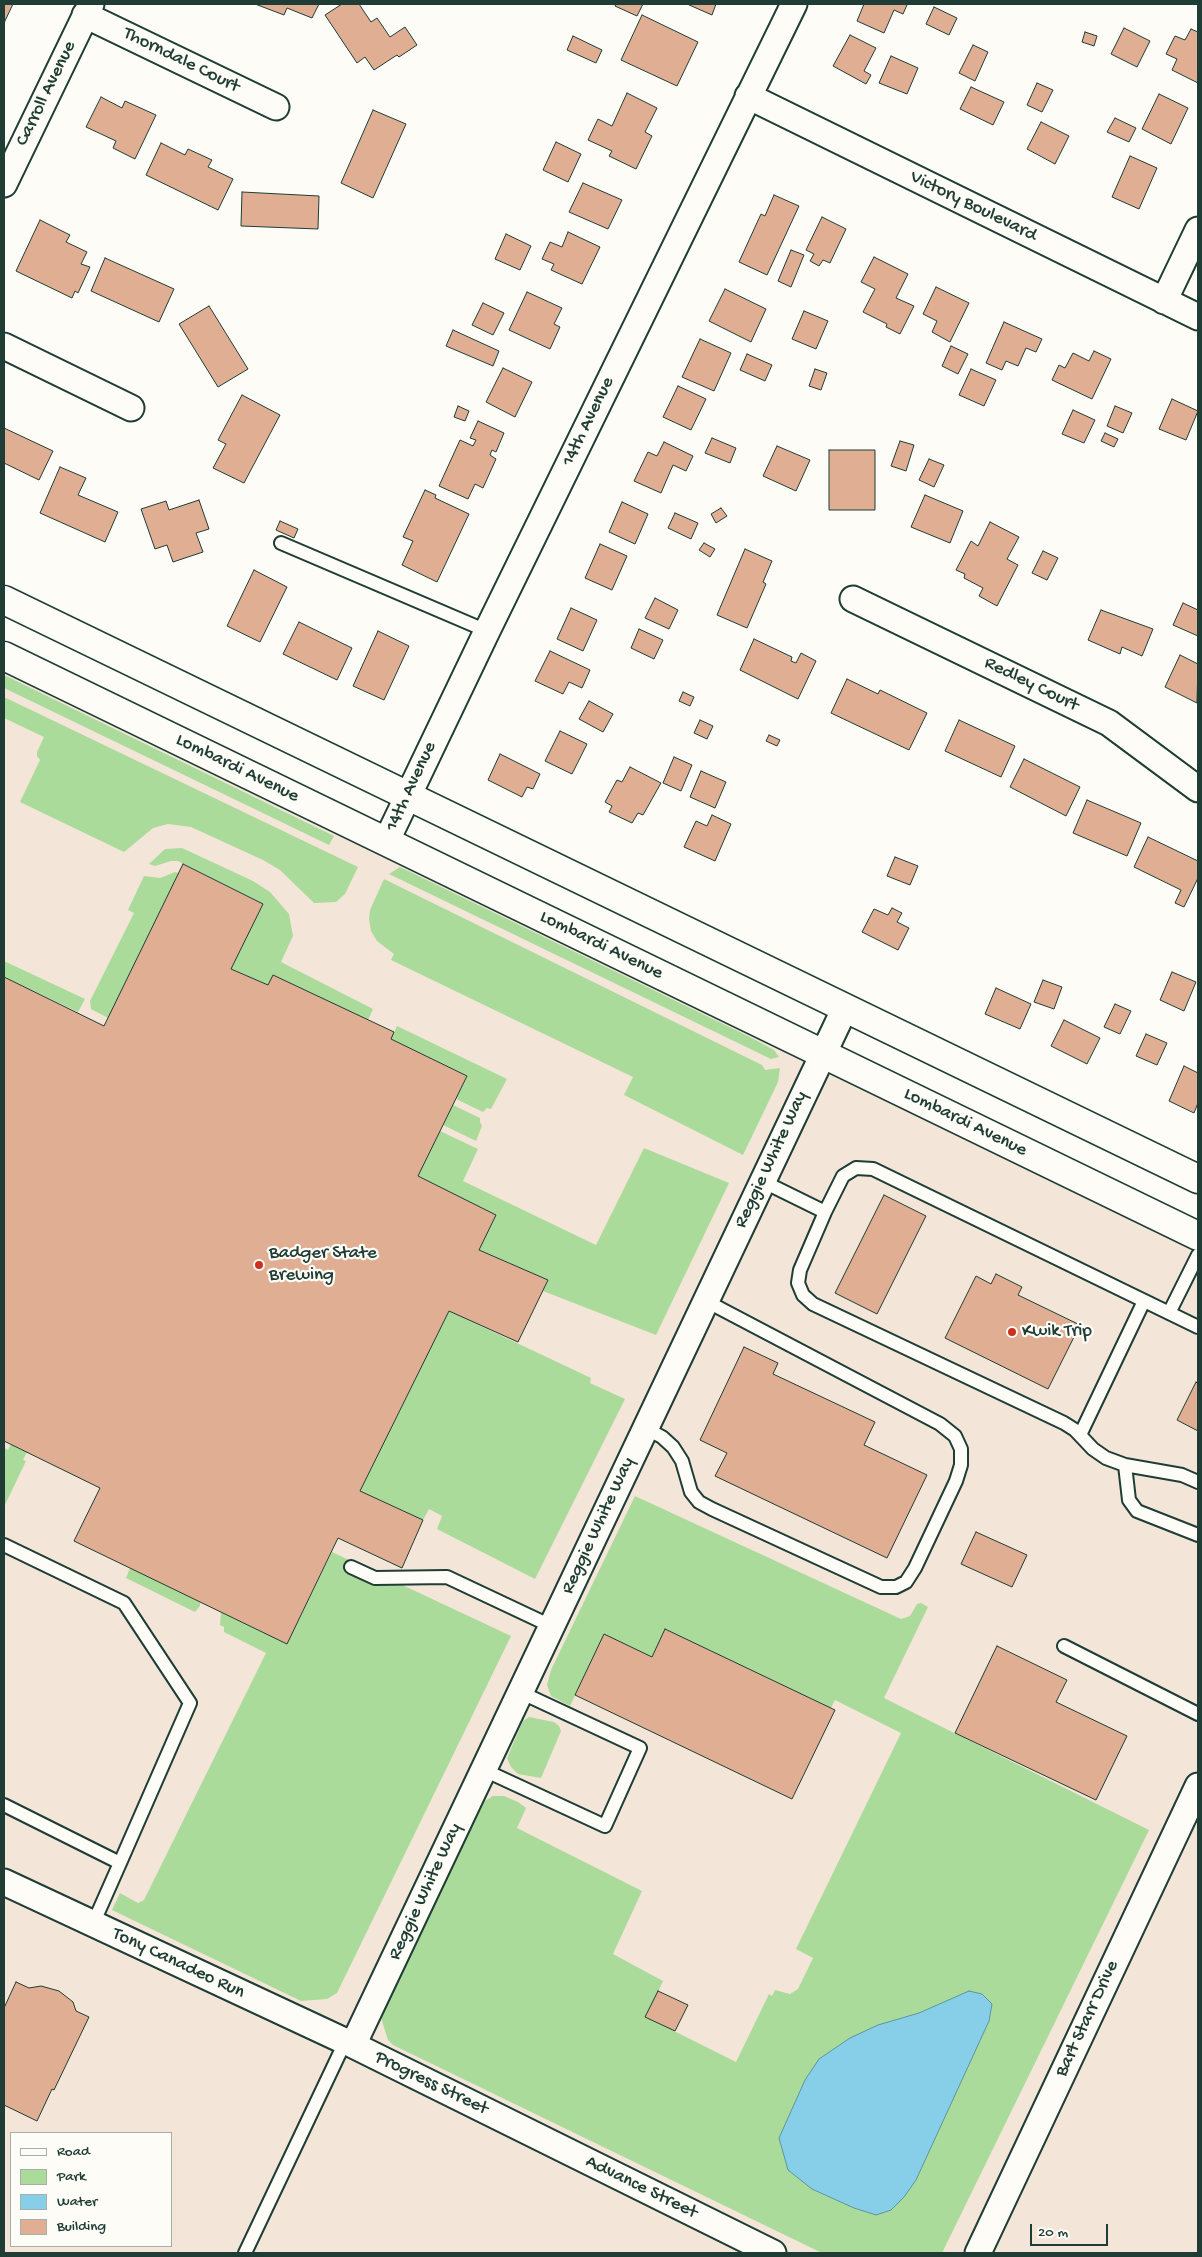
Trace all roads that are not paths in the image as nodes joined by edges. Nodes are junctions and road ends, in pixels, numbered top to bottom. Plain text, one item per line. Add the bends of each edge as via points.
1 (794, 4) edge
2 (88, 9) edge
3 (748, 96) junction
4 (276, 107) dead end
5 (4, 184) edge
6 (1198, 230) edge
7 (1164, 301) junction
8 (1198, 317) edge
9 (4, 346) edge
10 (131, 408) dead end
11 (281, 542) dead end
12 (853, 599) dead end
13 (4, 600) edge
14 (487, 631) junction
15 (4, 656) edge
16 (1198, 789) edge
17 (408, 796) junction
18 (386, 842) junction
19 (845, 1008) junction
20 (822, 1054) junction
21 (1198, 1179) edge
22 (762, 1181) junction
23 (825, 1212) junction
24 (1198, 1236) edge
25 (1198, 1255) edge
26 (706, 1301) junction
27 (1144, 1302) junction
28 (1170, 1314) junction
29 (1198, 1327) edge
30 (645, 1428) junction
31 (1080, 1435) junction
32 (1125, 1465) junction
33 (1198, 1482) edge
34 (1198, 1535) edge
35 (4, 1545) edge
36 (351, 1567) dead end
37 (551, 1626) junction
38 (1064, 1646) dead end
39 (520, 1692) junction
40 (1198, 1714) edge
41 (484, 1770) junction
42 (1198, 1786) edge
43 (4, 1805) edge
44 (120, 1863) junction
45 (4, 1882) edge
46 (94, 1924) junction
47 (349, 2044) junction
48 (509, 2123) joint
49 (245, 2253) edge
50 (774, 2253) edge
51 (978, 2253) edge

1 - 3 street, 14th Avenue
2 - 4 street, Thorndale Court
2 - 5 street, Carroll Avenue
3 - 7 street, Victory Boulevard
3 - 14 street, 14th Avenue
6 - 7 street
7 - 8 street, Victory Boulevard
9 - 10 street
11 - 14 lane
12 - 16 street, Redley Court via 1109,722
13 - 17 main road
14 - 17 street, 14th Avenue
15 - 18 main road, Lombardi Avenue
17 - 18 street, 14th Avenue
17 - 19 main road
18 - 20 main road, Lombardi Avenue
19 - 20 street, Reggie White Way
19 - 21 main road
20 - 22 street, Reggie White Way
20 - 24 main road, Lombardi Avenue
22 - 23 lane
22 - 26 street, Reggie White Way
23 - 27 lane via 843,1176 856,1168 872,1169
23 - 31 lane via 800,1270 798,1283 803,1295 813,1304 1064,1423
25 - 28 lane
26 - 30 street, Reggie White Way
26 - 30 lane via 940,1424 955,1436 961,1449 962,1465 915,1568 906,1582 896,1587 881,1587 712,1509 699,1502 691,1492 682,1461 674,1447
27 - 28 lane
27 - 31 lane
28 - 29 lane
30 - 37 street, Reggie White Way
31 - 32 lane via 1106,1458
32 - 33 lane via 1182,1475
32 - 34 lane via 1129,1500 1137,1511
35 - 44 lane via 124,1603 190,1703
36 - 37 lane via 375,1578 447,1578
37 - 39 street, Reggie White Way
38 - 40 lane
39 - 41 street, Reggie White Way
39 - 41 lane via 640,1748 605,1826
41 - 47 street, Reggie White Way
42 - 51 street, Bart Starr Drive
43 - 44 lane
44 - 46 lane
45 - 46 street, Tony Canadeo Run
46 - 47 street, Tony Canadeo Run
47 - 48 street, Progress Street
47 - 49 lane
48 - 50 street, Advance Street

